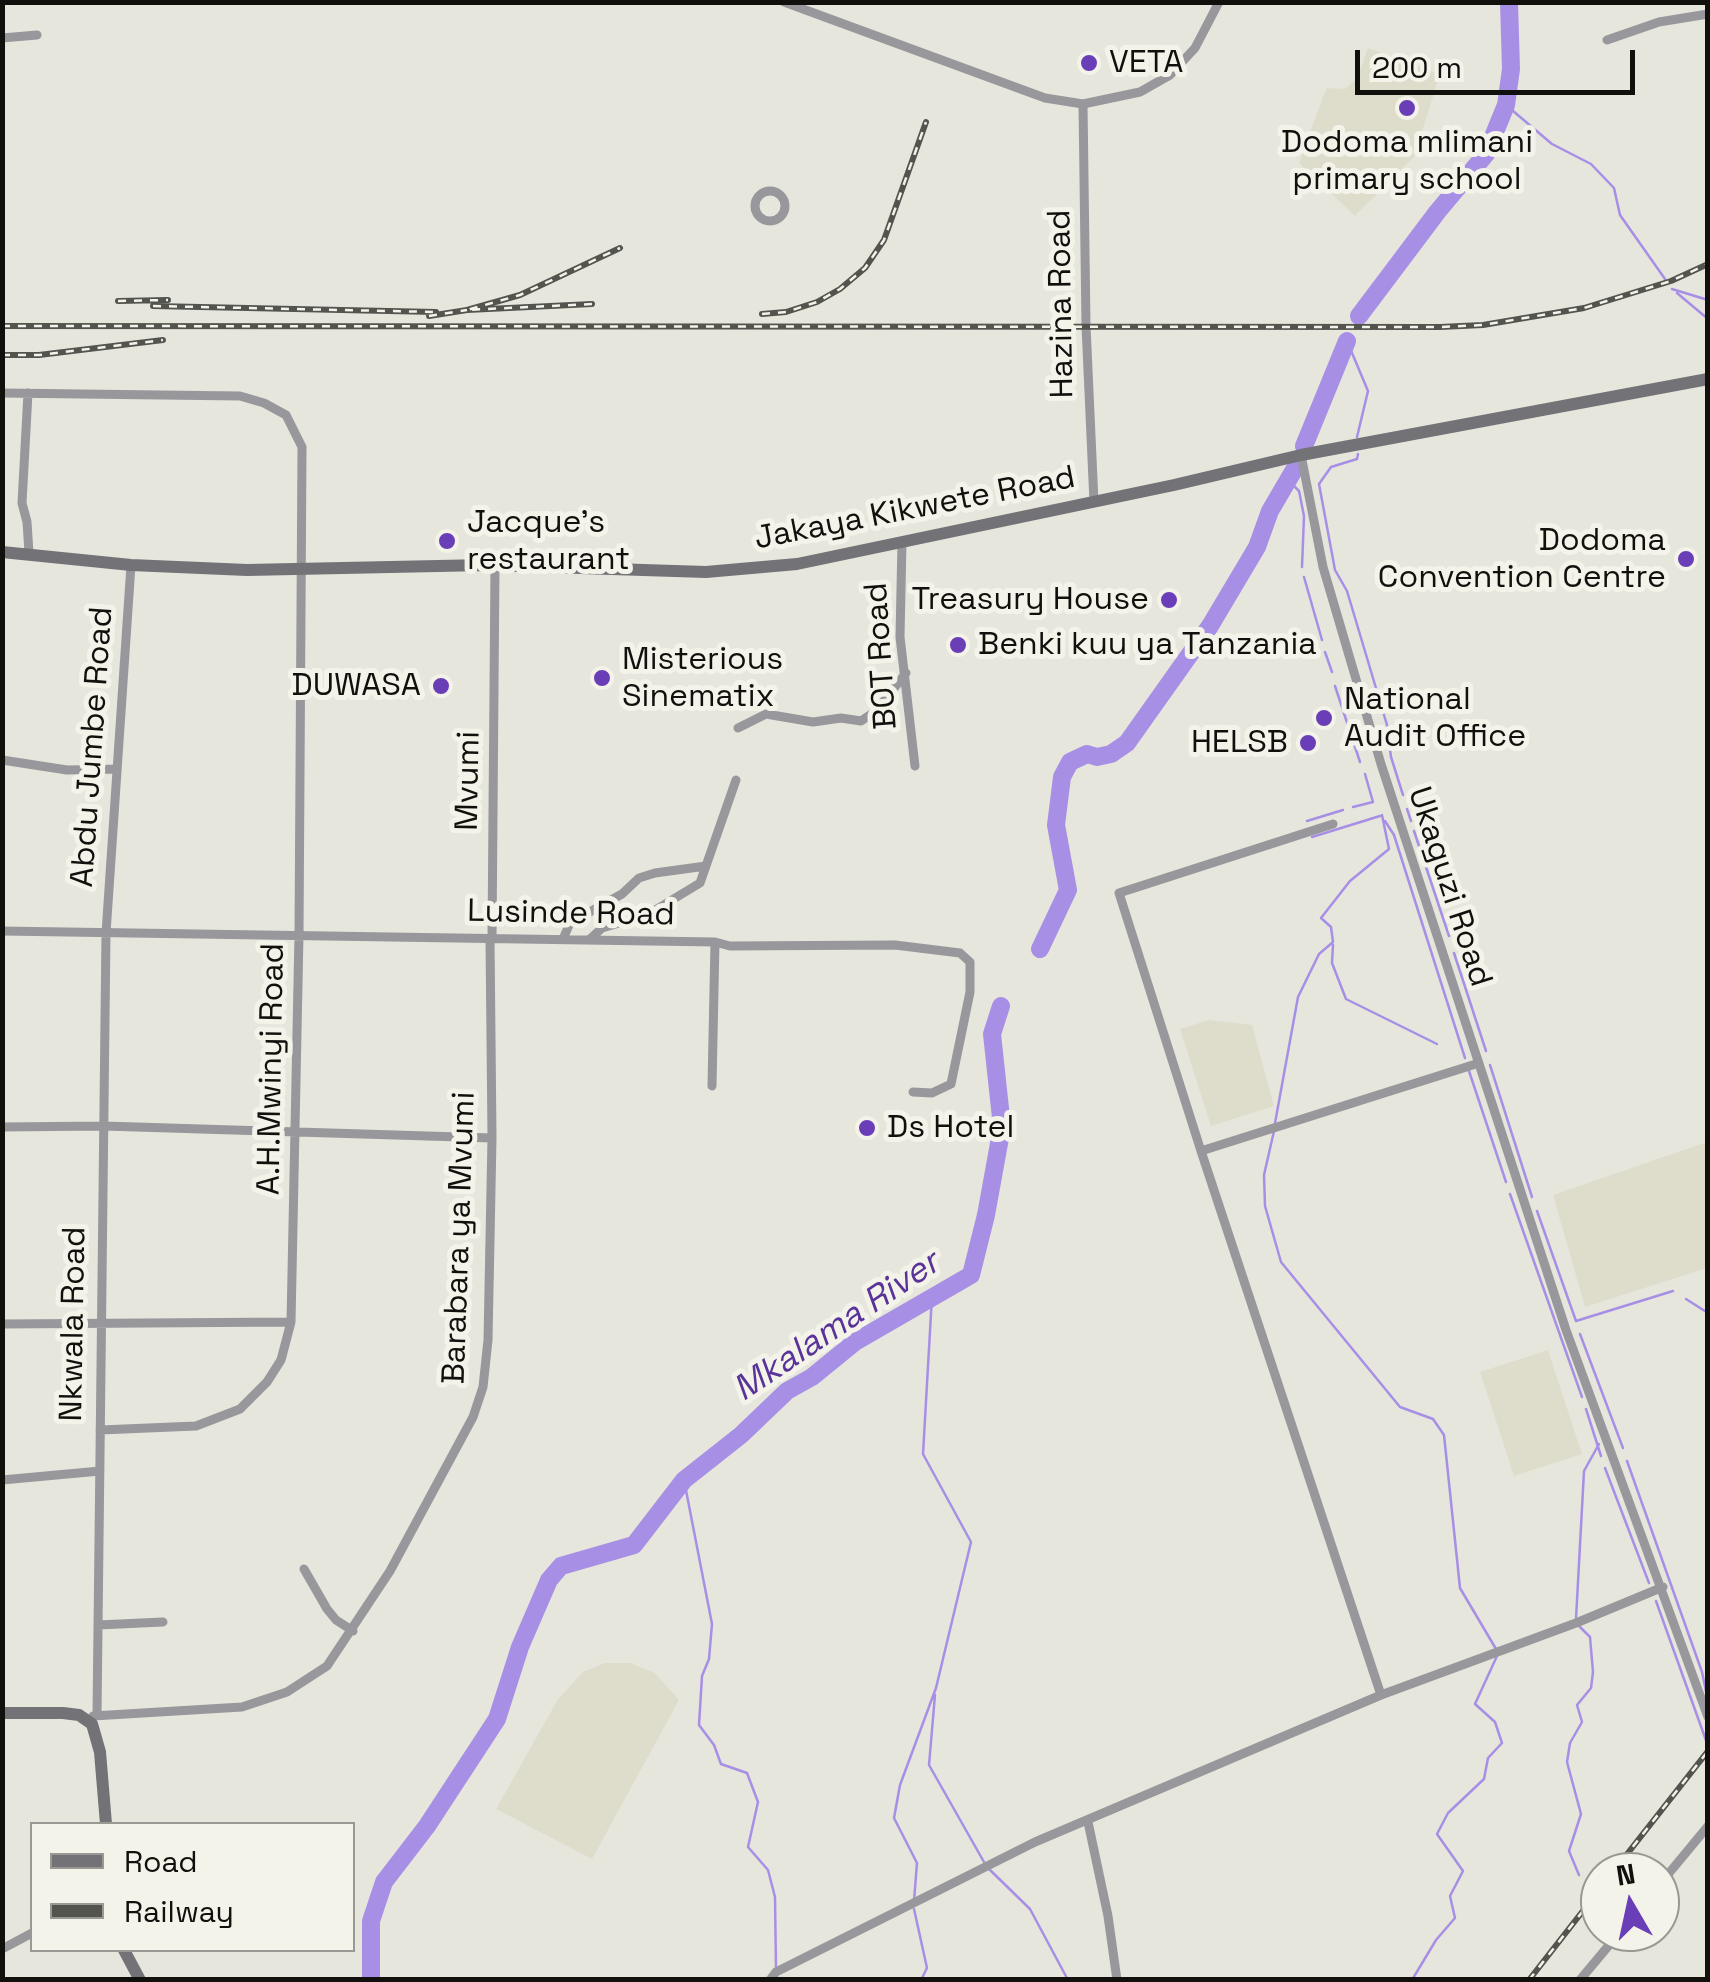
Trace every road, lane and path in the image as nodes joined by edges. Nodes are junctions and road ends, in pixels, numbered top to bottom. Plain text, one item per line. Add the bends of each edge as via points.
1 (784, 2) edge
2 (1218, 2) edge
3 (1708, 14) edge
4 (37, 35) dead end
5 (2, 38) edge
6 (1607, 40) dead end
7 (1083, 104) junction
8 (1708, 379) edge
9 (2, 393) edge
10 (28, 394) junction
11 (1301, 455) junction
12 (1094, 502) junction
13 (902, 542) junction
14 (2, 552) edge
15 (28, 553) junction
16 (130, 564) junction
17 (496, 566) junction
18 (300, 570) junction
19 (906, 673) junction
20 (738, 728) dead end
21 (2, 760) edge
22 (915, 766) dead end
23 (117, 768) junction
24 (736, 780) dead end
25 (1334, 824) dead end
26 (706, 866) junction
27 (2, 931) edge
28 (106, 932) junction
29 (299, 935) junction
30 (491, 938) junction
31 (564, 939) junction
32 (588, 940) junction
33 (715, 942) junction
34 (1478, 1063) junction
35 (712, 1086) dead end
36 (913, 1092) dead end
37 (104, 1126) junction
38 (2, 1127) edge
39 (296, 1133) junction
40 (492, 1138) junction
41 (1201, 1151) junction
42 (291, 1322) junction
43 (101, 1323) junction
44 (2, 1324) edge
45 (100, 1430) junction
46 (100, 1471) junction
47 (2, 1480) edge
48 (304, 1569) dead end
49 (1663, 1587) junction
50 (163, 1622) dead end
51 (98, 1625) junction
52 (353, 1631) junction
53 (1381, 1695) junction
54 (2, 1713) edge
55 (1708, 1717) edge
56 (91, 1719) junction
57 (106, 1822) edge
58 (1088, 1822) junction
59 (1708, 1826) edge
60 (1680, 1860) edge
61 (30, 1934) edge
62 (2, 1948) edge
63 (125, 1952) edge
64 (1603, 1952) edge
65 (140, 1980) edge
66 (770, 1980) edge
67 (1116, 1980) edge
68 (1580, 1980) edge

1 - 7 street via 1046,98
2 - 7 street via 1195,48 1170,75 1140,92
3 - 6 street
4 - 5 street
7 - 12 street, Hazina Road
8 - 11 main road, Jakaya Kikwete Road
9 - 10 street, A.H.Mwinyi Road
10 - 15 street via 22,503
10 - 18 street, A.H.Mwinyi Road via 240,396 286,415 302,447
11 - 12 main road, Jakaya Kikwete Road
11 - 34 street, Ukaguzi Road via 1344,642
12 - 13 main road, Jakaya Kikwete Road
13 - 17 main road, Jakaya Kikwete Road via 797,564 706,572
13 - 19 street, BOT Road
14 - 15 main road, Jakaya Kikwete Road
15 - 16 main road, Jakaya Kikwete Road
16 - 18 main road, Jakaya Kikwete Road
16 - 23 street, Abdu Jumbe Road
17 - 18 main road, Jakaya Kikwete Road
17 - 30 street, Mvumi
18 - 29 street, A.H.Mwinyi Road
19 - 20 street via 861,721 766,714
19 - 22 street, BOT Road
21 - 23 street via 68,770
23 - 28 street, Abdu Jumbe Road
24 - 26 street
25 - 41 street via 1119,892
26 - 31 street via 638,878 570,923
26 - 32 street via 695,888
27 - 28 street, Lusinde Road
28 - 29 street, Lusinde Road
28 - 37 street, Nkwala Road
29 - 30 street, Lusinde Road
29 - 39 street, A.H.Mwinyi Road
30 - 31 street, Lusinde Road
30 - 40 street, Barabara ya Mvumi
31 - 32 street, Lusinde Road
32 - 33 street, Lusinde Road
33 - 35 street
33 - 36 street, Lusinde Road via 895,945 960,953 970,962 970,992 951,1084
34 - 41 street
34 - 49 street, Ukaguzi Road via 1566,1330
37 - 38 street
37 - 39 street
37 - 43 street, Nkwala Road
39 - 40 street
39 - 42 street, A.H.Mwinyi Road
40 - 52 street, Barabara ya Mvumi via 483,1387 453,1455
41 - 53 street
42 - 43 street
42 - 45 street, A.H.Mwinyi Road via 281,1360 240,1409 196,1426
43 - 44 street
43 - 45 street, Nkwala Road
45 - 46 street, Nkwala Road
46 - 47 street
46 - 51 street, Nkwala Road
48 - 52 street via 326,1610
49 - 53 street
49 - 55 street, Ukaguzi Road
50 - 51 street
51 - 56 street, Nkwala Road
52 - 56 street, Barabara ya Mvumi via 327,1666 287,1692 242,1707
53 - 58 street
54 - 56 main road via 63,1712
56 - 57 main road, Nkwala Road
58 - 66 street via 1035,1842
58 - 67 street
59 - 60 street
61 - 62 street
63 - 65 main road
64 - 68 street

